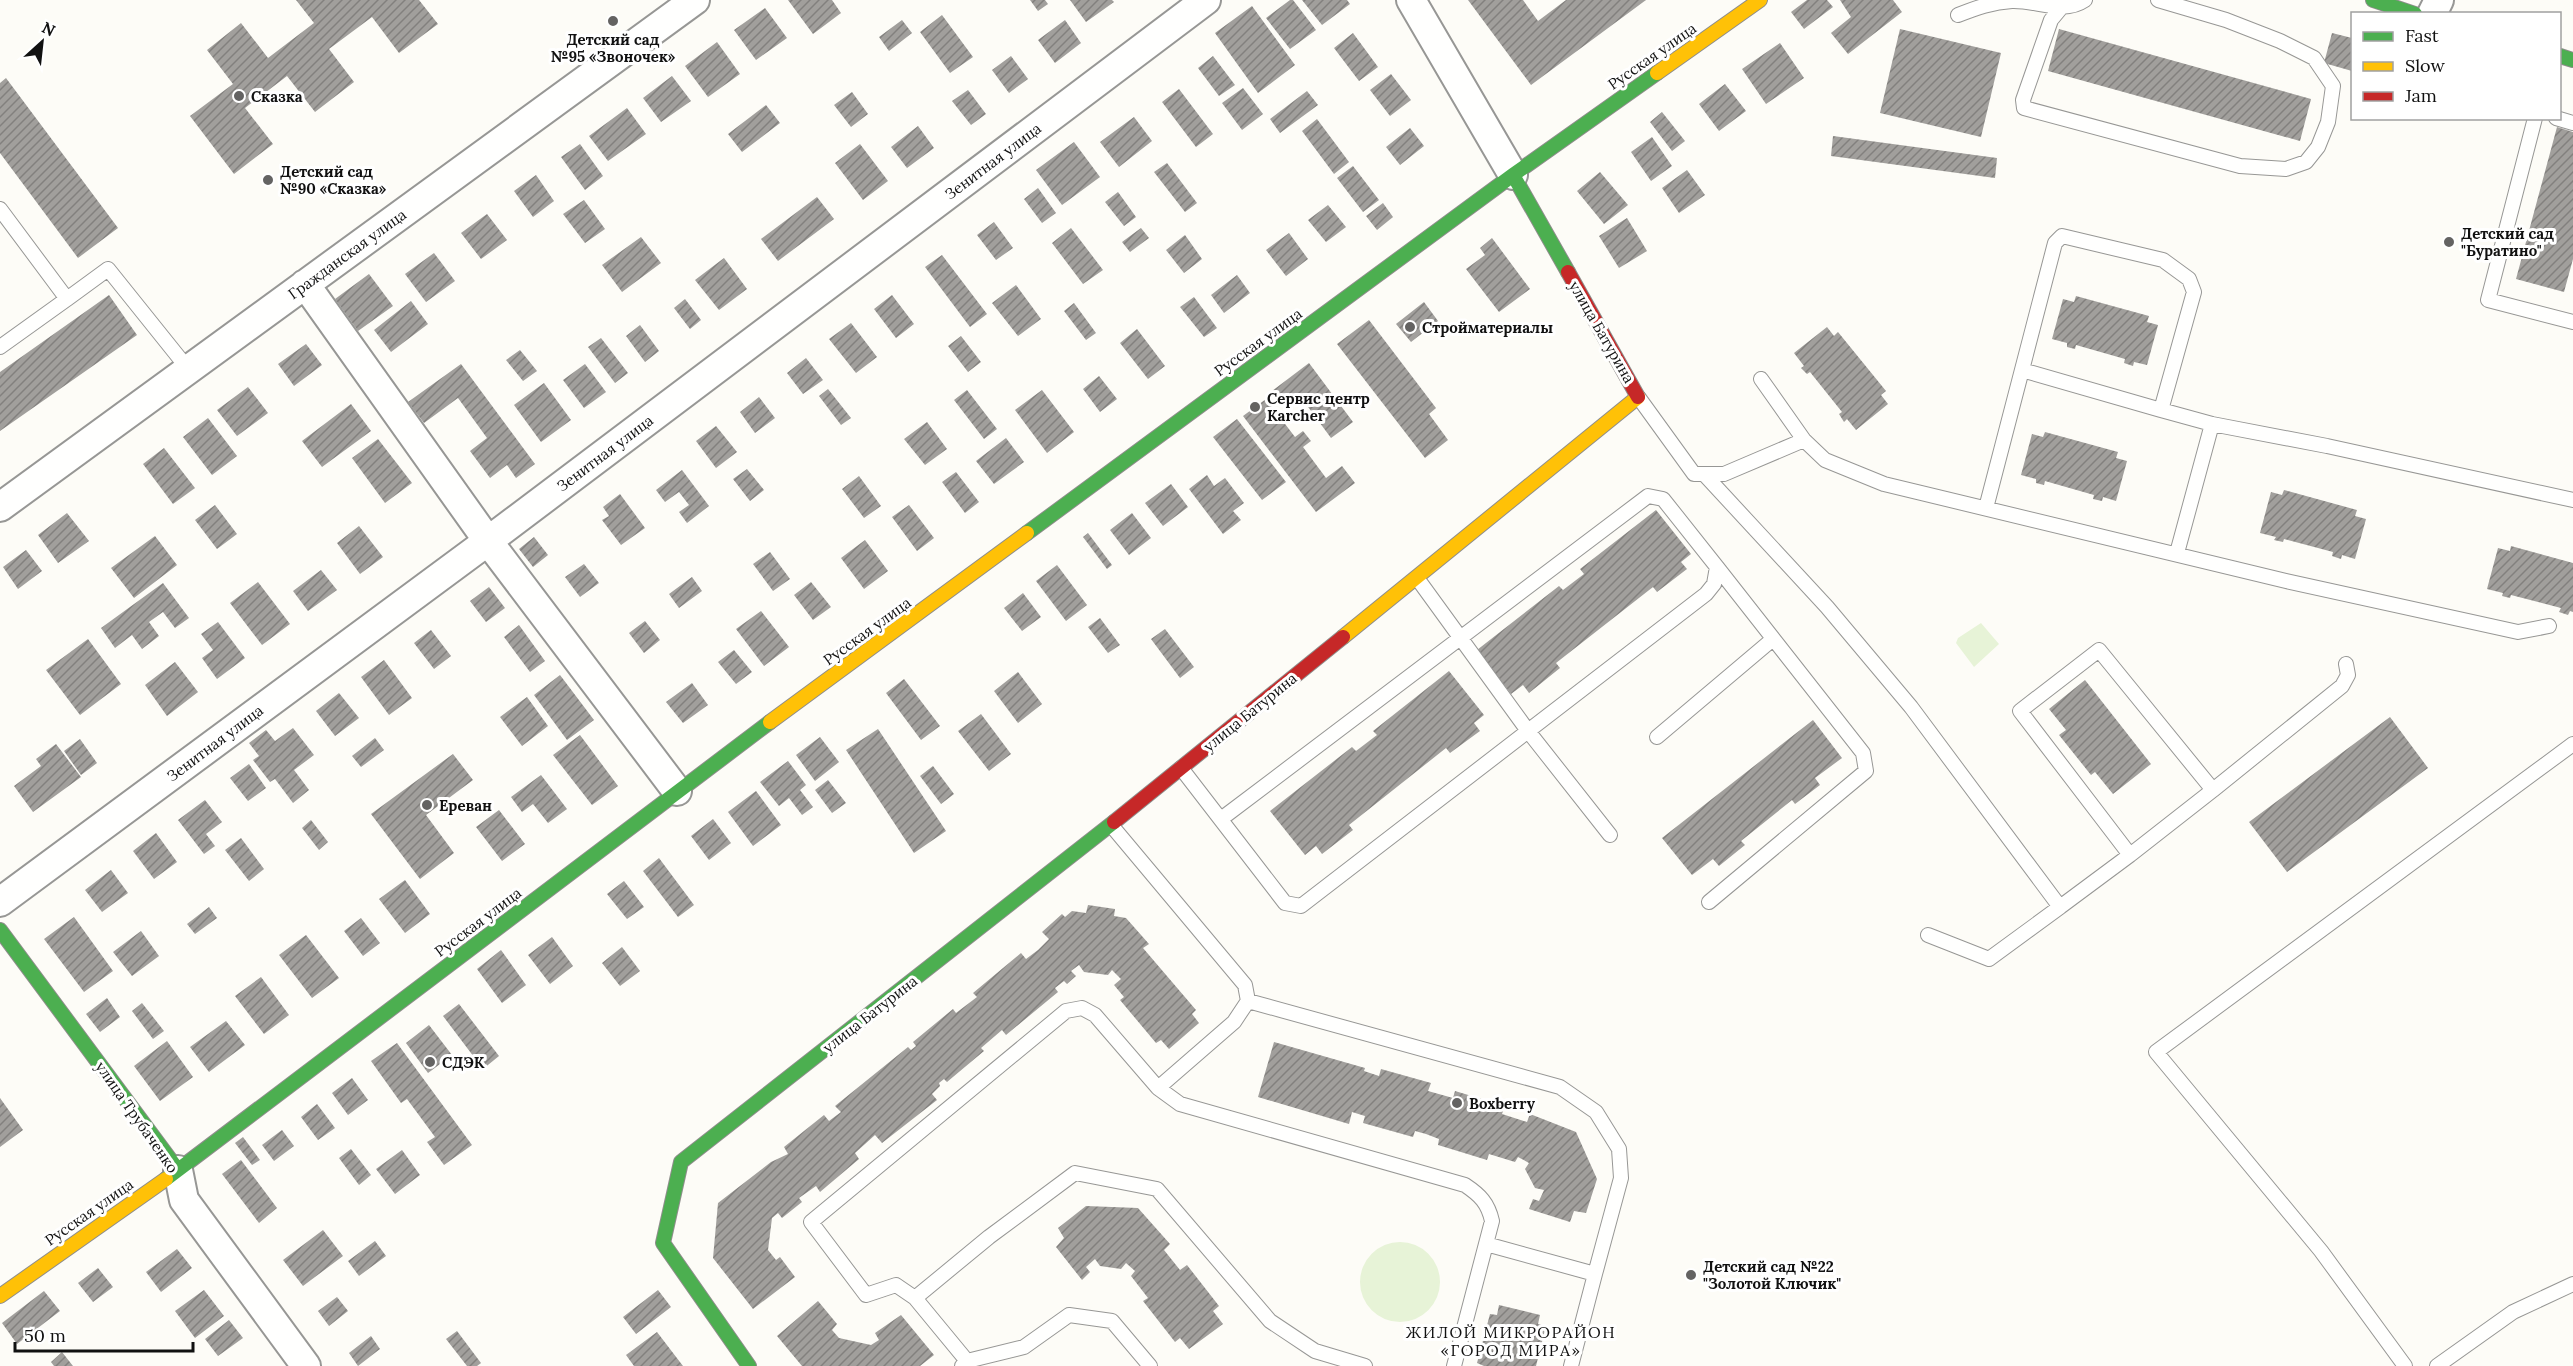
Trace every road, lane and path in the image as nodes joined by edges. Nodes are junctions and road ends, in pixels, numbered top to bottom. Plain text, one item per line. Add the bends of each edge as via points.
1 (694, 0) edge
2 (1206, 0) edge
3 (1411, 0) edge
4 (1760, 0) edge
5 (2085, 0) edge
6 (2158, 0) edge
7 (2373, 0) edge
8 (2061, 8) junction
9 (2409, 12) edge
10 (1958, 15) dead end
11 (2534, 120) edge
12 (1513, 175) junction
13 (0, 209) edge
14 (305, 284) junction
15 (67, 299) junction
16 (2573, 322) edge
17 (0, 348) edge
18 (189, 369) junction
19 (2022, 370) junction
20 (1761, 379) dead end
21 (1639, 398) junction
22 (2161, 410) junction
23 (2212, 424) junction
24 (1804, 440) junction
25 (1704, 474) junction
26 (2573, 501) edge
27 (0, 507) edge
28 (1986, 508) junction
29 (488, 541) junction
30 (2177, 553) junction
31 (1717, 567) junction
32 (1417, 578) junction
33 (2549, 626) dead end
34 (1460, 639) junction
35 (1773, 639) junction
36 (2346, 664) dead end
37 (1528, 730) junction
38 (1657, 737) dead end
39 (2573, 744) edge
40 (1181, 768) junction
41 (2213, 790) junction
42 (677, 791) junction
43 (1221, 819) junction
44 (1111, 825) junction
45 (1610, 835) dead end
46 (2130, 855) junction
47 (0, 902) edge
48 (1708, 902) dead end
49 (2060, 907) junction
50 (0, 930) edge
51 (1928, 935) dead end
52 (1248, 1001) junction
53 (1158, 1088) junction
54 (178, 1170) junction
55 (1486, 1244) junction
56 (1594, 1274) junction
57 (2573, 1284) edge
58 (0, 1296) edge
59 (915, 1298) junction
60 (965, 1364) edge
61 (306, 1366) edge
62 (749, 1366) edge
63 (1150, 1366) edge
64 (1365, 1366) edge
65 (1455, 1366) edge
66 (1571, 1366) edge
67 (2405, 1366) edge
68 (2438, 1366) edge

1 - 14 street, Гражданская улица
2 - 29 street, Зенитная улица
3 - 12 street, улица Батурина
4 - 12 main road, Русская улица
5 - 8 lane
6 - 8 lane via 2226,20 2314,58 2333,86 2328,122 2318,147 2306,162 2286,169 2240,166 2024,108 2022,100 2051,20
7 - 9 main road
8 - 10 lane via 2014,1 1984,4
11 - 16 lane via 2488,300
12 - 21 main road, улица Батурина
12 - 42 main road, Русская улица
13 - 15 lane
14 - 18 street, Гражданская улица
14 - 29 street
15 - 17 lane
15 - 18 lane via 108,269
18 - 27 street, Гражданская улица
19 - 22 lane
19 - 22 lane via 2055,243 2062,236 2163,260 2189,279 2194,292
19 - 28 lane
20 - 24 lane
21 - 25 lane via 1694,474
21 - 32 main road, улица Батурина
22 - 23 lane
23 - 26 lane
23 - 30 lane
24 - 25 lane via 1724,474
24 - 28 lane via 1825,460 1884,484
25 - 49 lane via 1827,607 1911,707
28 - 30 lane
29 - 42 street
29 - 47 street, Зенитная улица
30 - 33 lane via 2518,632
31 - 34 lane via 1664,499 1648,496
31 - 35 lane
31 - 37 lane via 1714,584 1706,594
32 - 34 lane
32 - 40 main road, улица Батурина
34 - 37 lane
34 - 43 lane
35 - 38 lane
35 - 48 lane via 1863,753 1866,771
36 - 41 lane via 2348,675 2342,686
37 - 43 lane via 1300,906 1285,903
37 - 45 lane
39 - 67 lane via 2156,1052 2320,1251
40 - 43 lane
40 - 44 main road, улица Батурина
41 - 46 lane
41 - 46 lane via 2099,650 2020,711
42 - 54 main road, Русская улица
44 - 52 lane via 1233,969 1245,985
44 - 62 main road, улица Батурина via 681,1162 663,1243
46 - 49 lane
49 - 51 lane via 1989,959
50 - 54 main road, улица Трубаченко
52 - 53 lane via 1234,1022
52 - 56 lane via 1560,1087 1596,1112 1619,1149 1621,1178
53 - 55 lane via 1180,1104 1465,1185 1489,1206 1492,1221
53 - 59 lane via 1095,1015 1082,1008 1066,1011 811,1222 866,1295 896,1285
54 - 58 main road, Русская улица
54 - 61 street, улица Трубаченко via 184,1200
55 - 56 lane
55 - 65 lane
56 - 66 lane
57 - 68 lane via 2513,1312
59 - 60 lane
59 - 64 lane via 1075,1173 1157,1188 1270,1321 1315,1351
60 - 63 lane via 1024,1347 1069,1315 1112,1321

